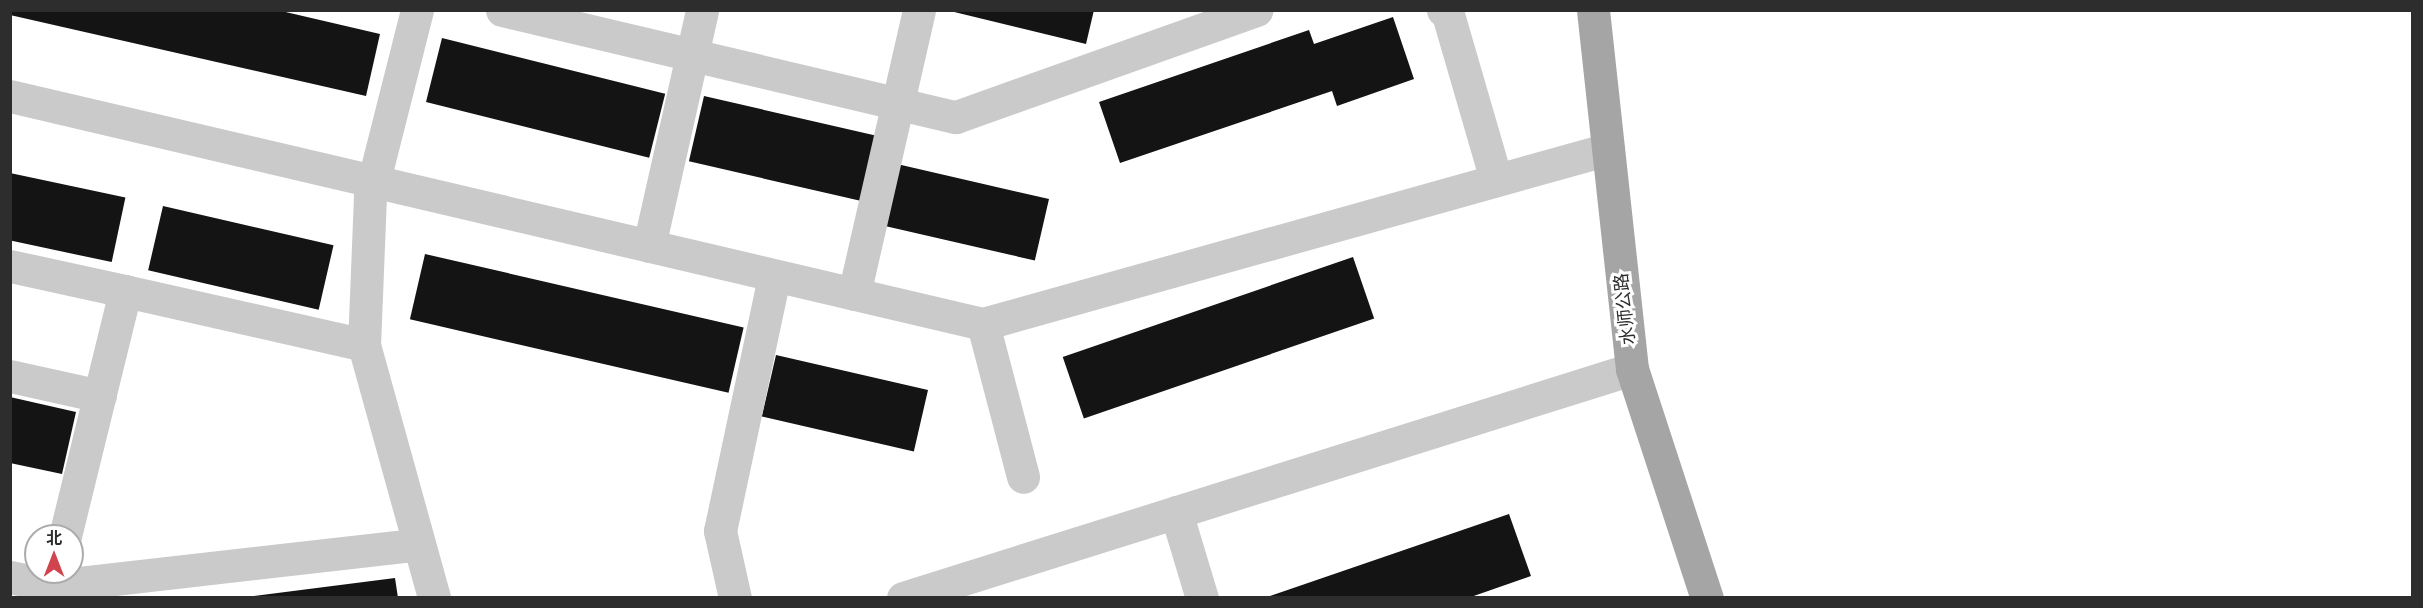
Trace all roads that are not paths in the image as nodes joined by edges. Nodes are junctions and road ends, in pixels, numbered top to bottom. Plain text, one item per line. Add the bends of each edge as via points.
1 (417, 10) edge
2 (502, 10) edge
3 (702, 10) edge
4 (918, 10) edge
5 (1256, 10) edge
6 (1443, 10) edge
7 (1593, 10) edge
8 (692, 55) junction
9 (10, 96) edge
10 (898, 104) junction
11 (1608, 149) junction
12 (1496, 180) junction
13 (373, 182) junction
14 (649, 246) junction
15 (10, 266) edge
16 (774, 276) junction
17 (125, 291) junction
18 (854, 294) junction
19 (983, 324) junction
20 (364, 345) junction
21 (1632, 369) junction
22 (10, 376) edge
23 (100, 396) junction
24 (1023, 477) dead end
25 (1176, 512) junction
26 (68, 524) edge
27 (419, 544) junction
28 (84, 576) edge
29 (434, 597) edge
30 (735, 597) edge
31 (903, 597) edge
32 (1202, 597) edge
33 (1707, 597) edge

1 - 13 street
2 - 8 street
3 - 8 street
4 - 10 street
5 - 10 street via 956,117
6 - 12 street via 1447,11
7 - 11 main road, 水师公路
8 - 10 street
8 - 14 street
9 - 13 street
10 - 18 street
11 - 12 street
11 - 21 main road, 水师公路
12 - 19 street
13 - 14 street
13 - 20 street
14 - 16 street
15 - 17 street
16 - 18 street
16 - 30 street via 720,531
17 - 20 street
17 - 23 street
18 - 19 street
19 - 24 street
20 - 27 street
21 - 25 street
21 - 33 main road, 水师公路
22 - 23 street
23 - 26 street
25 - 31 street
25 - 32 street
27 - 28 street
27 - 29 street

